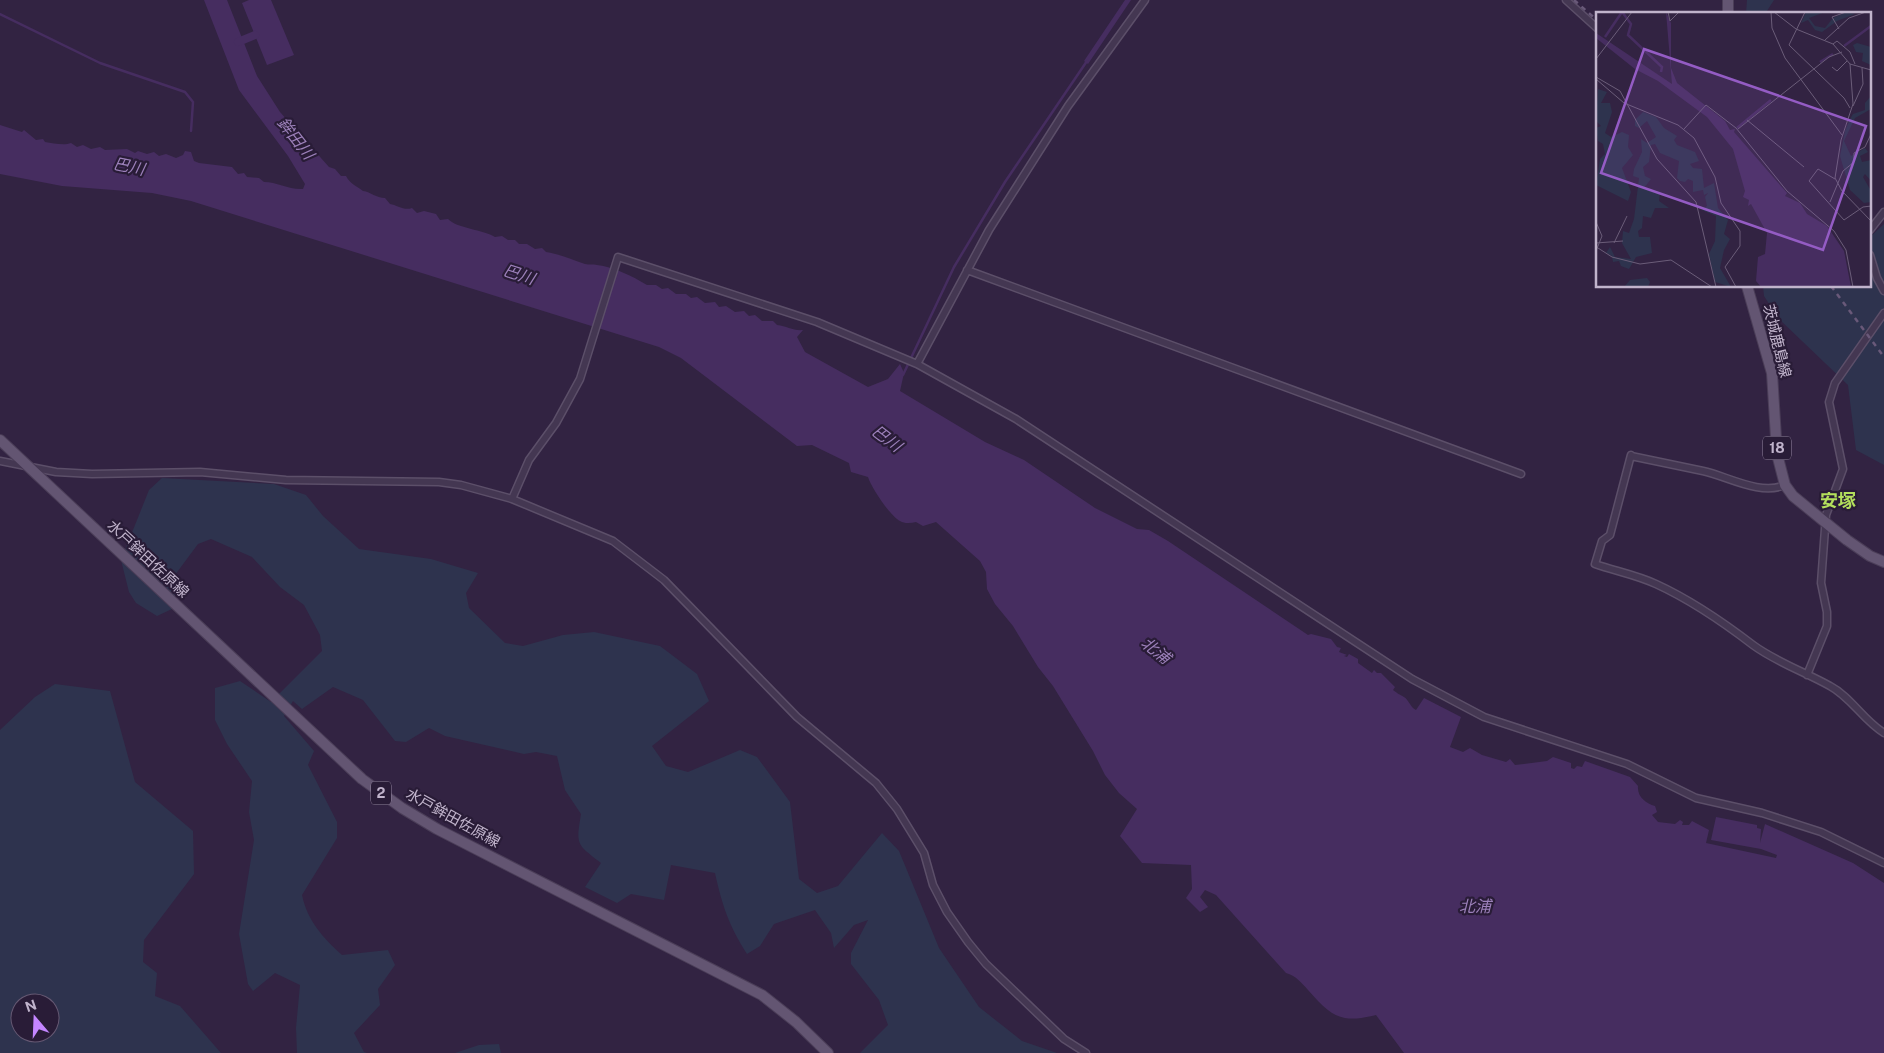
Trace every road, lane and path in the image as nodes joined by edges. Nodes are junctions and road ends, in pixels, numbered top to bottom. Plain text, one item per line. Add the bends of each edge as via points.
1 (1145, 0) edge
2 (1566, 0) edge
3 (1596, 27) edge
4 (1884, 212) edge
5 (1872, 227) edge
6 (1872, 263) edge
7 (967, 270) junction
8 (1748, 288) edge
9 (1884, 291) edge
10 (1884, 313) edge
11 (915, 362) junction
12 (0, 440) edge
13 (0, 462) edge
14 (27, 465) junction
15 (1520, 474) dead end
16 (1784, 485) junction
17 (512, 499) junction
18 (1825, 522) junction
19 (1884, 562) edge
20 (1807, 675) junction
21 (1884, 733) edge
22 (1884, 862) edge
23 (828, 1053) edge
24 (1086, 1053) edge

1 - 7 street via 1068,106
2 - 3 street
4 - 5 street
6 - 9 street
7 - 11 street
7 - 15 street
8 - 16 main road, 茨城鹿島線 / 18 via 1772,373 1777,454
10 - 18 street via 1832,390 1829,402 1842,469
11 - 17 street via 817,322 618,257 580,379 556,423 529,460
11 - 22 street via 1016,418 1412,680 1455,703 1484,717 1627,764 1696,798 1762,813 1821,832
12 - 14 main road, 水戸鉾田佐原線 / 2
13 - 14 street
14 - 17 street via 56,472 92,474 200,472 295,481 439,482
14 - 23 main road, 水戸鉾田佐原線 / 2 via 323,744 387,798 438,829 762,995
16 - 18 main road
16 - 20 street via 1776,488 1752,485 1705,471 1631,456 1610,535 1602,542 1594,564 1655,583
17 - 24 street via 613,541 664,580 797,717 876,783 897,809 924,853 938,894 968,942 986,964 1064,1039
18 - 19 main road via 1858,548
18 - 20 street via 1821,583 1827,626
20 - 21 street via 1830,685 1870,724

